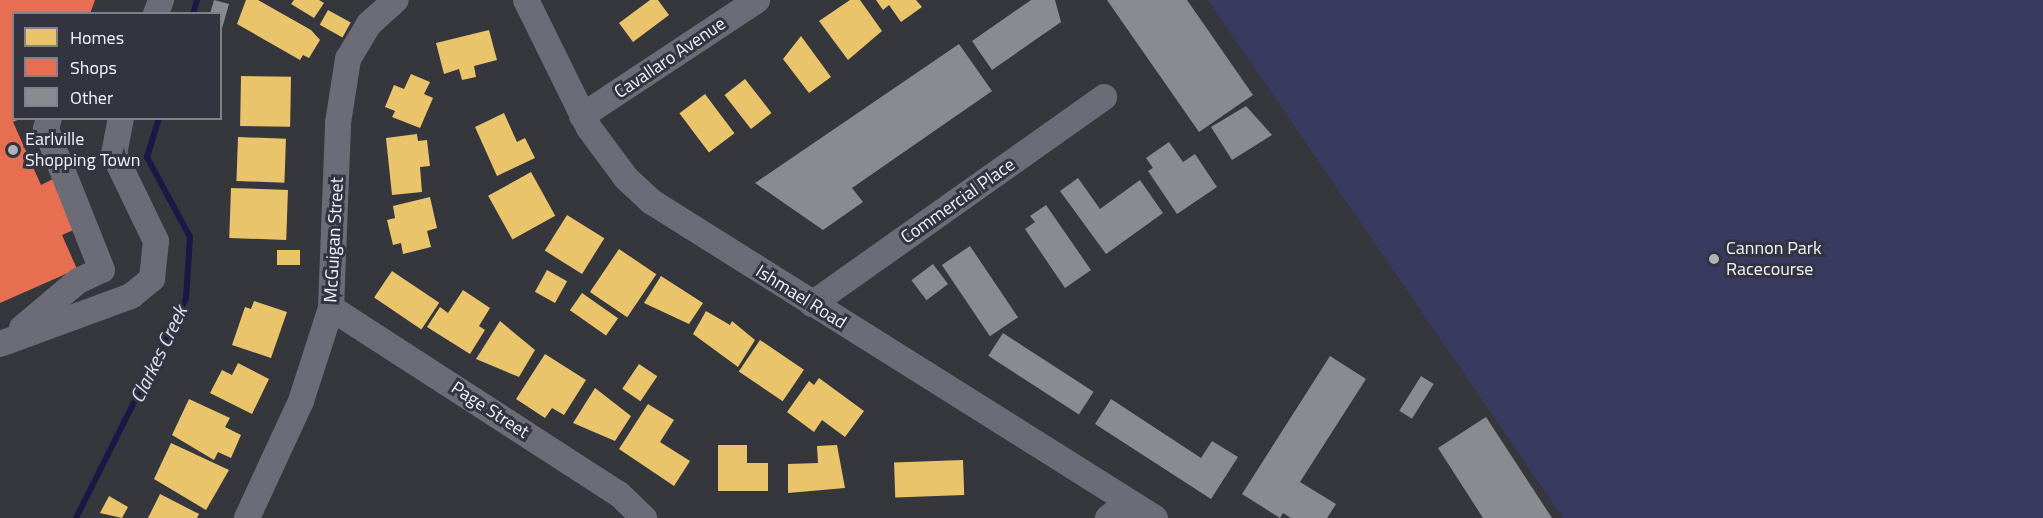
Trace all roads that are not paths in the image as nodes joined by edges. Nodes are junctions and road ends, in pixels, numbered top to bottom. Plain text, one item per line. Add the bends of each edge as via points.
1 (396, 0) edge
2 (526, 0) edge
3 (757, 0) edge
4 (1104, 97) dead end
5 (582, 116) junction
6 (48, 120) edge
7 (121, 120) edge
8 (812, 304) junction
9 (332, 308) junction
10 (3, 343) edge
11 (1129, 502) junction
12 (247, 518) edge
13 (644, 518) edge
14 (1108, 518) edge
15 (1155, 518) edge

1 - 9 street, McGuigan Street via 359,38 341,87
2 - 5 street, Ishmael Road
3 - 5 street, Cavallaro Avenue
4 - 8 street, Commercial Place
5 - 8 street, Ishmael Road via 616,166 652,202
6 - 10 street via 46,129 102,270 78,281
7 - 10 street via 114,154 156,241 152,279 132,296
8 - 11 street, Ishmael Road
9 - 12 street, McGuigan Street via 301,401
9 - 13 street, Page Street via 619,494
11 - 14 street
11 - 15 street, Ishmael Road

